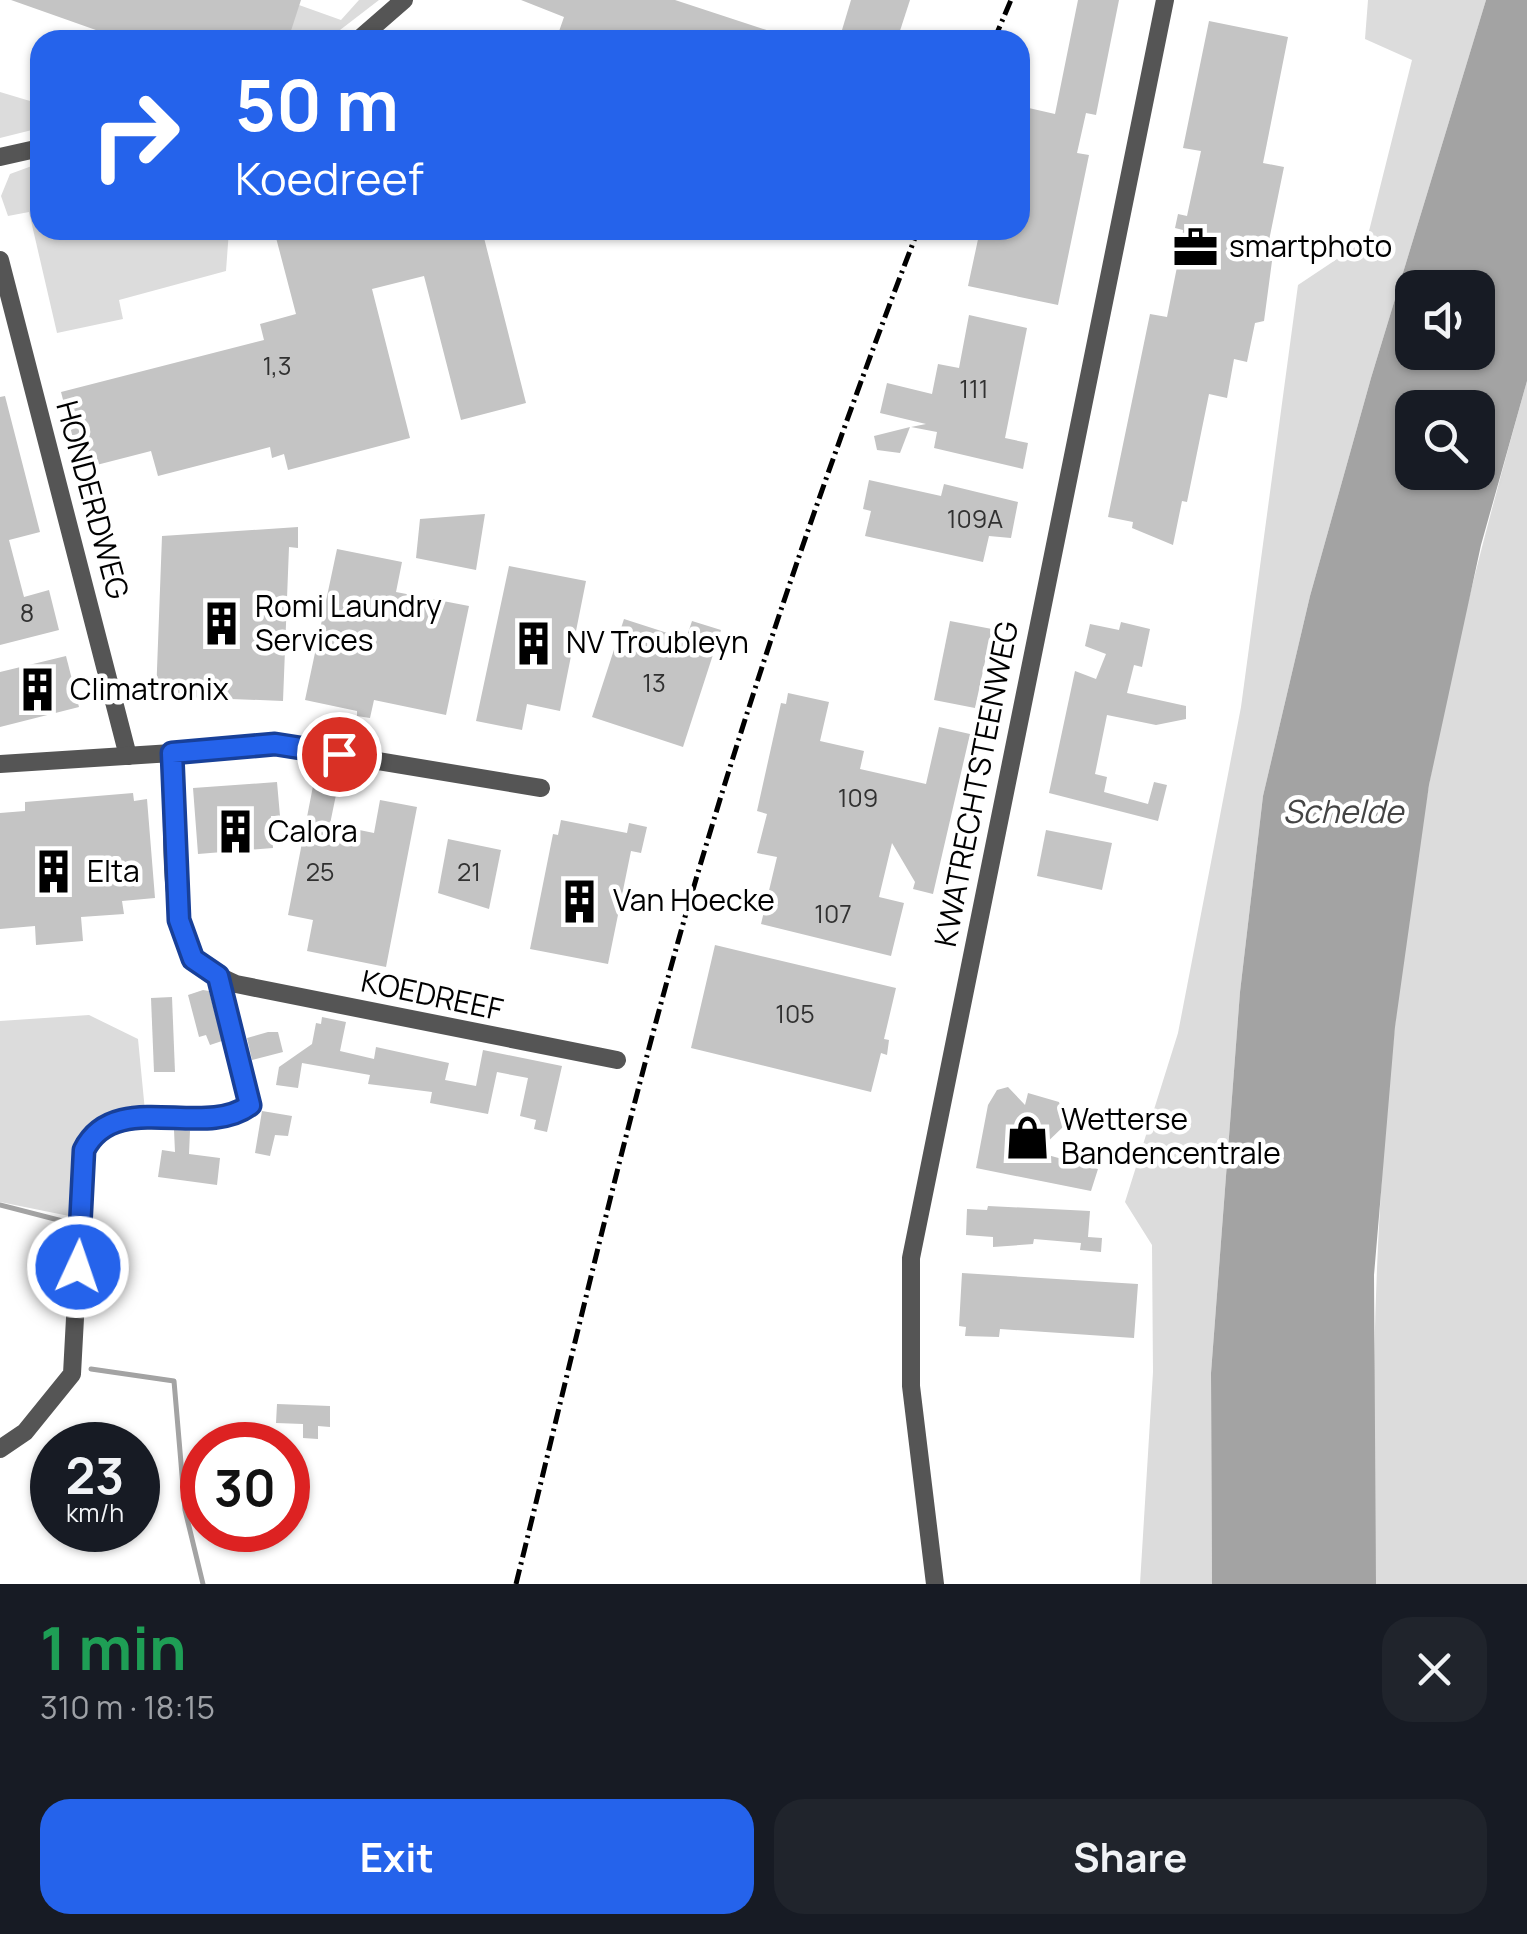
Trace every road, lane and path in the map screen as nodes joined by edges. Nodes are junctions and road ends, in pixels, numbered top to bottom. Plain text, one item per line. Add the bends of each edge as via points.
1 (404, 0) edge
2 (1165, 0) edge
3 (370, 30) edge
4 (30, 150) edge
5 (0, 157) edge
6 (0, 260) edge
7 (172, 753) junction
8 (128, 756) junction
9 (0, 764) edge
10 (540, 788) dead end
11 (227, 980) junction
12 (617, 1060) dead end
13 (0, 1449) edge
14 (935, 1584) edge

1 - 3 street
2 - 14 street, KWATRECHTSTEENWEG via 910,1258 911,1386
4 - 5 street
6 - 8 street, HONDERDWEG
7 - 8 street
7 - 10 street via 275,744
7 - 11 street via 179,920 193,959
8 - 9 street
11 - 12 street, KOEDREEF
11 - 13 street via 250,1105 228,1117 170,1116 107,1124 92,1133 84,1150 72,1374 25,1432

